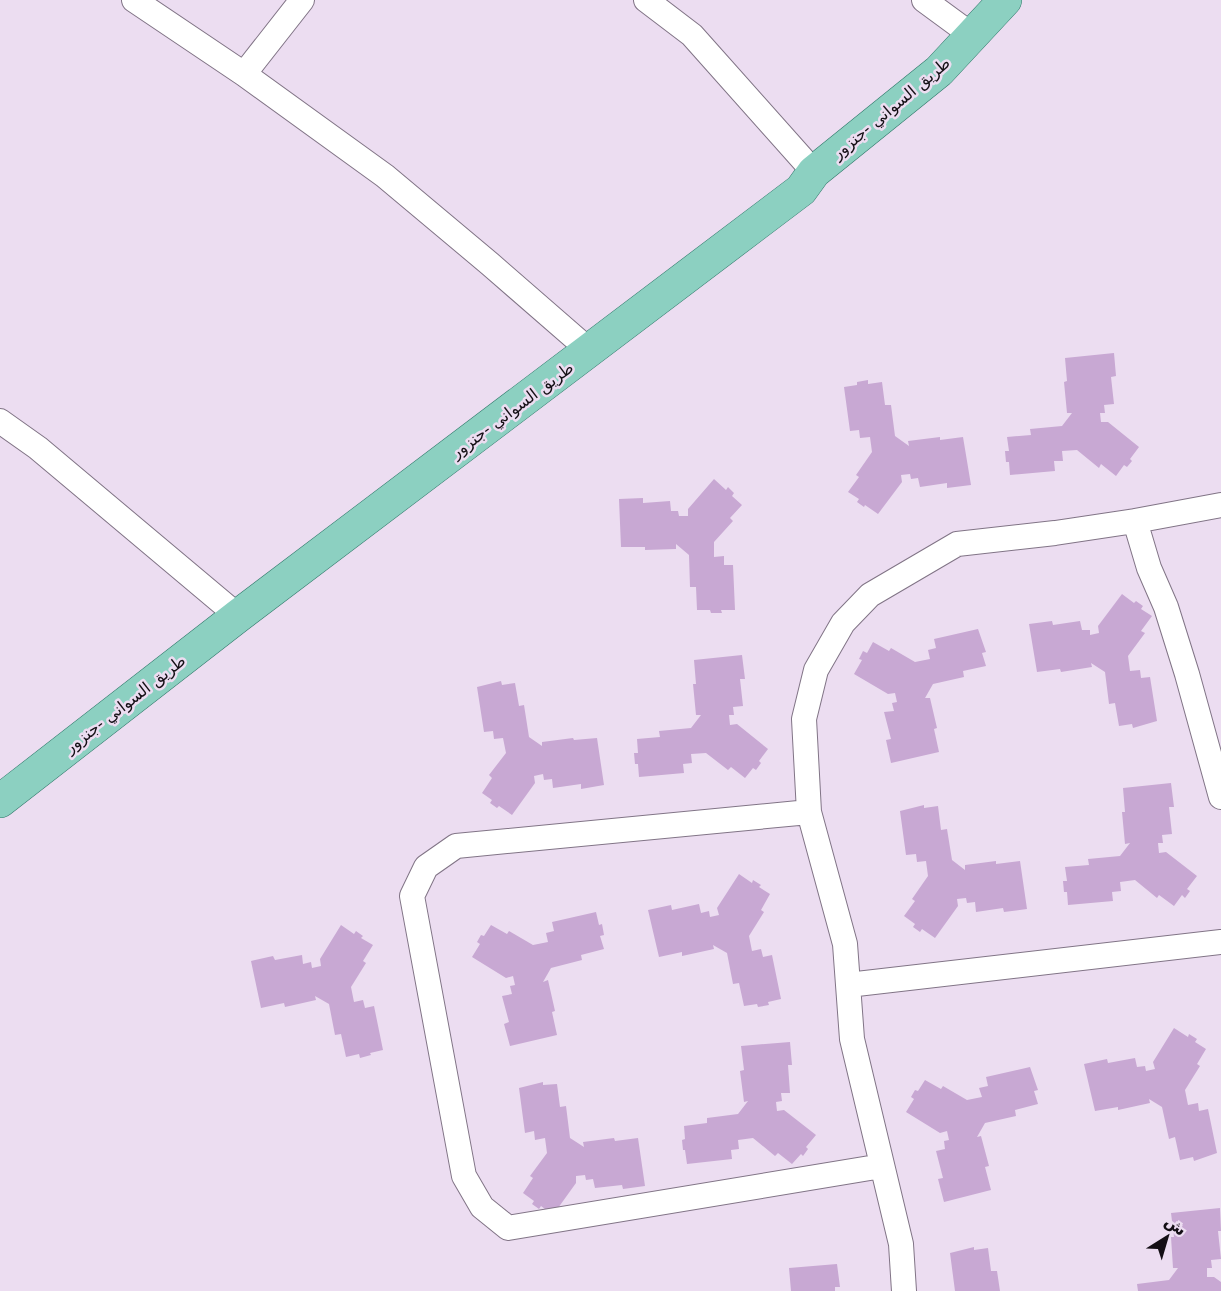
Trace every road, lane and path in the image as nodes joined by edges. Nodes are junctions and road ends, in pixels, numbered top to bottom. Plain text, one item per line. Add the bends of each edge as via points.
1 (134, 0) edge
2 (302, 0) edge
3 (646, 0) edge
4 (924, 0) edge
5 (1005, 0) edge
6 (972, 36) junction
7 (244, 74) junction
8 (814, 172) junction
9 (590, 351) junction
10 (0, 421) edge
11 (1221, 505) edge
12 (1135, 521) junction
13 (238, 616) junction
14 (1221, 797) edge
15 (0, 801) edge
16 (809, 812) junction
17 (1221, 942) edge
18 (848, 985) junction
19 (882, 1166) junction
20 (904, 1291) edge

1 - 7 street
2 - 7 street
3 - 8 street via 692,35
4 - 6 street
5 - 6 main road, طريق السواني -جنزور
6 - 8 main road, طريق السواني -جنزور via 939,71
7 - 9 street via 385,176
8 - 9 main road, طريق السواني -جنزور via 801,190
9 - 13 main road, طريق السواني -جنزور
10 - 13 street via 38,448
11 - 12 street
12 - 14 street via 1188,674
12 - 16 street via 957,544 870,595 843,623 816,670 804,719
13 - 15 main road, طريق السواني -جنزور
16 - 18 street via 846,944
16 - 19 street via 456,846 426,867 412,896 464,1176 482,1207 508,1228
17 - 18 street
18 - 19 street via 852,1039
19 - 20 street via 901,1244

